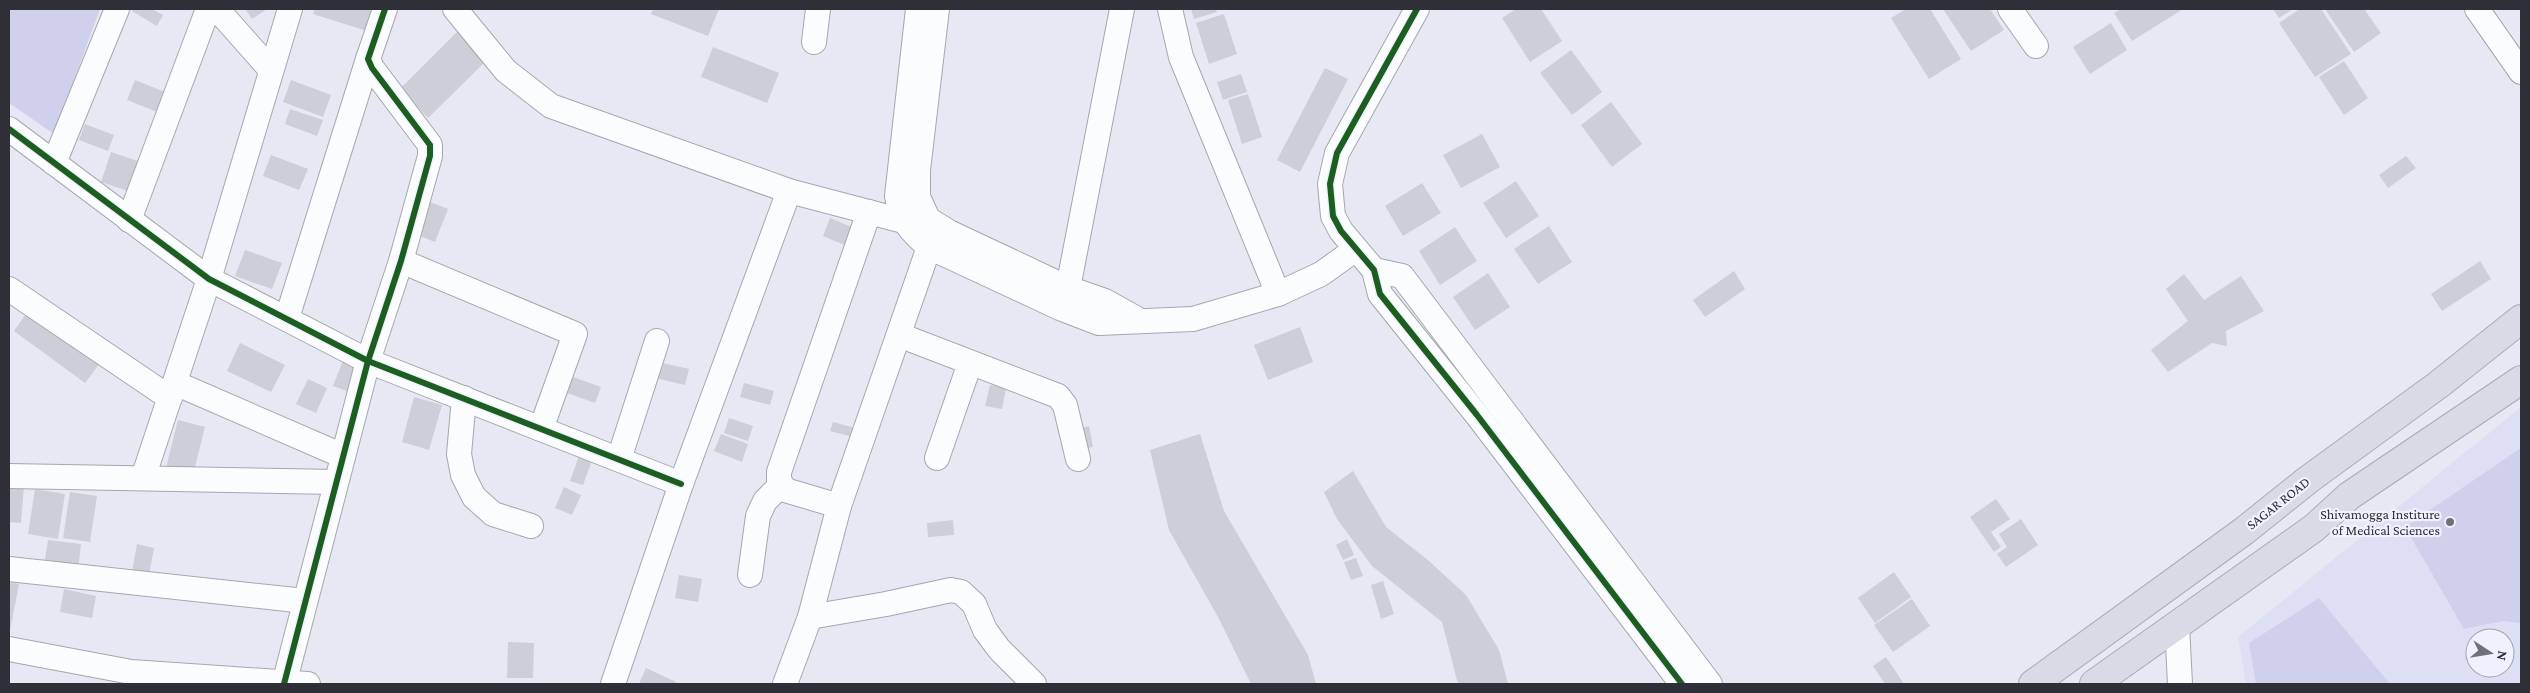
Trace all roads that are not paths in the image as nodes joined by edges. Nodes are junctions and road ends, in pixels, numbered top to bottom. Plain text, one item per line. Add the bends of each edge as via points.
1 (117, 9) edge
2 (208, 9) edge
3 (217, 9) edge
4 (290, 9) edge
5 (385, 9) edge
6 (454, 9) edge
7 (818, 9) edge
8 (918, 9) edge
9 (936, 9) edge
10 (1122, 9) edge
11 (1170, 9) edge
12 (1417, 9) edge
13 (2010, 9) edge
14 (2477, 9) edge
15 (814, 42) dead end
16 (2036, 46) dead end
17 (368, 59) junction
18 (2519, 65) edge
19 (271, 70) junction
20 (9, 129) edge
21 (54, 163) junction
22 (789, 191) junction
23 (869, 212) junction
24 (928, 219) junction
25 (129, 220) junction
26 (903, 221) junction
27 (929, 247) junction
28 (1356, 249) junction
29 (400, 261) junction
30 (1374, 270) junction
31 (209, 279) junction
32 (9, 289) edge
33 (1278, 294) junction
34 (1064, 298) junction
35 (287, 318) junction
36 (2521, 319) edge
37 (899, 335) junction
38 (657, 341) dead end
39 (368, 361) junction
40 (970, 363) junction
41 (2521, 380) edge
42 (172, 390) junction
43 (464, 398) junction
44 (542, 429) junction
45 (343, 456) junction
46 (937, 458) dead end
47 (619, 459) junction
48 (1078, 459) dead end
49 (9, 476) edge
50 (143, 478) junction
51 (336, 482) junction
52 (681, 484) junction
53 (780, 485) junction
54 (839, 506) junction
55 (531, 526) dead end
56 (9, 568) edge
57 (750, 575) dead end
58 (305, 601) junction
59 (810, 617) junction
60 (2177, 625) junction
61 (9, 649) edge
62 (284, 684) edge
63 (308, 684) edge
64 (613, 684) edge
65 (785, 684) edge
66 (1034, 684) edge
67 (1682, 684) edge
68 (1710, 684) edge
69 (2033, 684) edge
70 (2094, 684) edge
71 (2180, 684) edge

1 - 21 street
2 - 25 street
3 - 19 street
4 - 19 street
5 - 17 street
6 - 22 street via 506,72 551,106
7 - 15 street
8 - 26 street via 897,196
9 - 24 street via 918,170 918,197
10 - 34 street
11 - 33 street via 1181,57
12 - 28 street via 1338,154 1330,184 1333,216
13 - 16 street
14 - 18 street
17 - 29 street via 430,145 430,156
17 - 35 street
19 - 31 street
20 - 21 street
21 - 25 street
22 - 23 street
22 - 52 street
23 - 26 street
23 - 53 street via 779,472
24 - 26 street
24 - 34 street
25 - 31 street
26 - 27 street
27 - 34 street
27 - 37 street
28 - 30 street
28 - 33 street via 1322,274
29 - 39 street
29 - 44 street via 575,334
30 - 67 street via 1380,294 1478,415
30 - 68 street via 1402,276
31 - 35 street
31 - 42 street
32 - 42 street
33 - 34 street via 1193,320 1099,323
35 - 39 street
36 - 69 highway, SAGAR ROAD via 2438,386
37 - 40 street
37 - 54 street
38 - 47 street
39 - 43 street
39 - 45 street
40 - 46 street
40 - 48 street via 1058,396 1065,406
41 - 60 highway via 2349,496 2314,528
42 - 45 street
42 - 50 street
43 - 44 street
43 - 55 street via 459,454 466,482 474,497 493,514
44 - 47 street
45 - 51 street
47 - 52 street
49 - 50 street
50 - 51 street
51 - 58 street
52 - 64 street
53 - 54 street via 785,490
53 - 57 street via 765,501 758,516
54 - 59 street
56 - 58 street
58 - 62 street
59 - 65 street
59 - 66 street via 950,590 961,592 974,604 985,630 999,649
60 - 70 highway
60 - 71 street
61 - 62 street via 131,672
62 - 63 street

